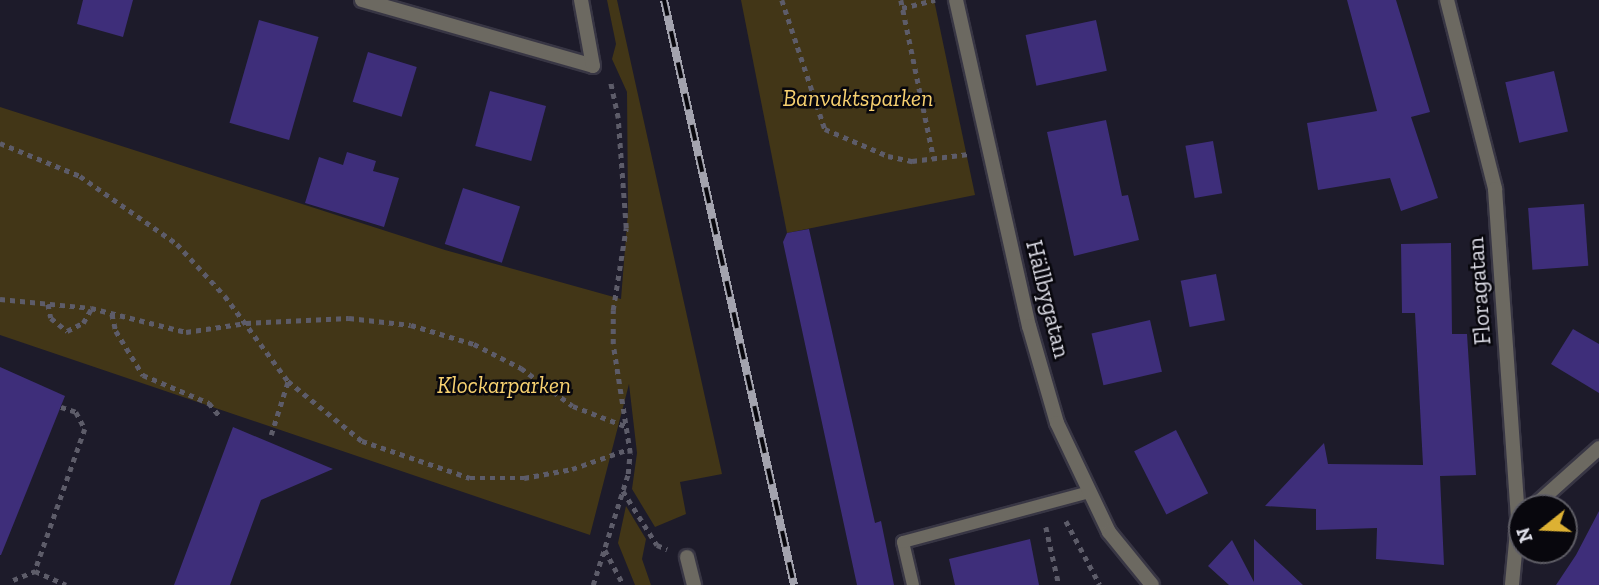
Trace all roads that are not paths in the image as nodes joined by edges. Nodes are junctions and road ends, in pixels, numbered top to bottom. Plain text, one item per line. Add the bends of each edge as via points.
1 (362, 0) edge
2 (581, 0) edge
3 (956, 0) edge
4 (1447, 0) edge
5 (1599, 448) edge
6 (1090, 492) junction
7 (1518, 494) edge
8 (1548, 494) edge
9 (687, 557) road end
10 (1514, 564) edge
11 (694, 585) edge
12 (913, 585) edge
13 (1152, 585) edge
14 (1511, 585) edge

1 - 2 street via 593,66
3 - 6 street, Hällbygatan via 1029,326 1056,423
4 - 7 street, Floragatan via 1495,189
5 - 8 street
6 - 12 lane via 903,542
6 - 13 street, Hällbygatan via 1109,532
9 - 11 street
10 - 14 street, Floragatan

